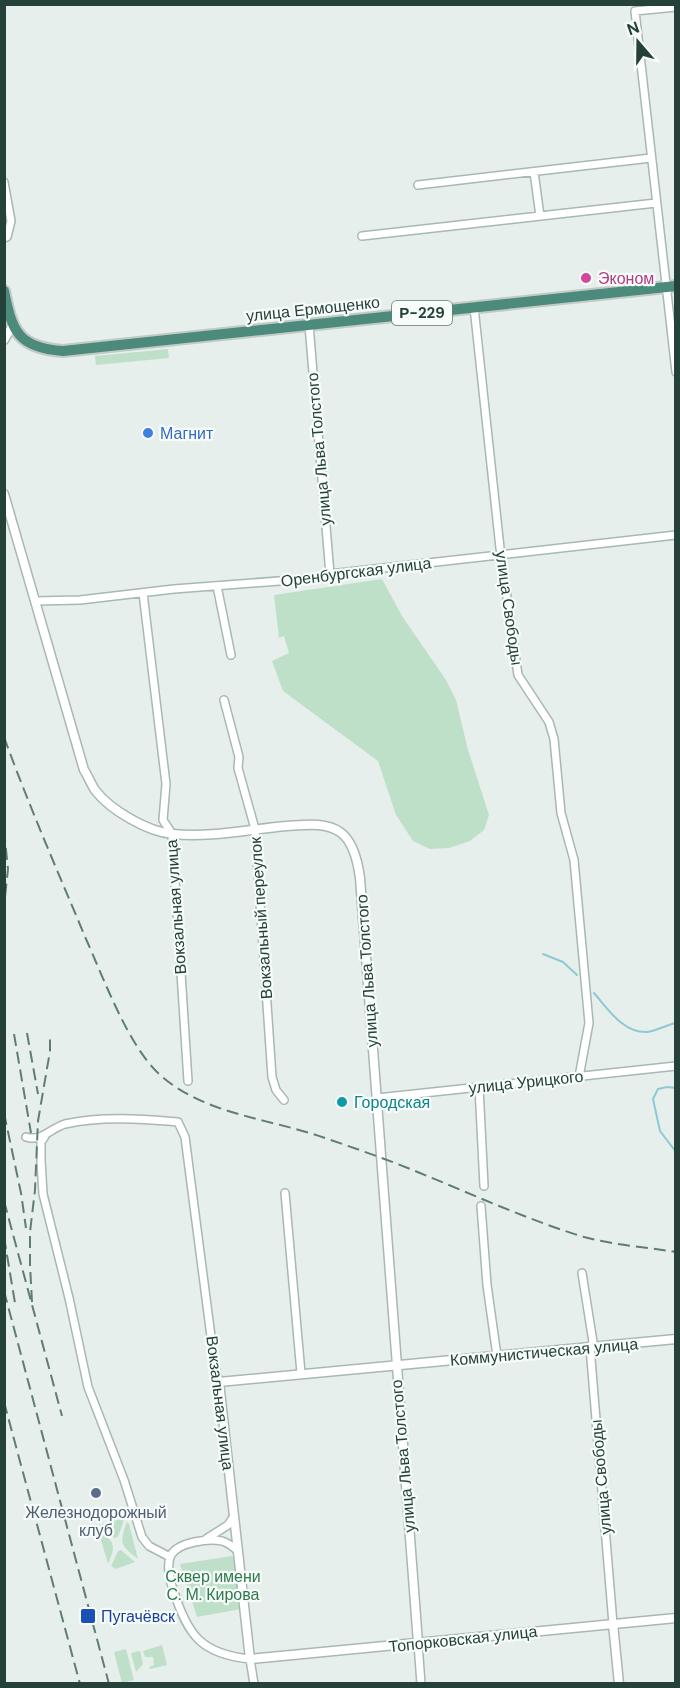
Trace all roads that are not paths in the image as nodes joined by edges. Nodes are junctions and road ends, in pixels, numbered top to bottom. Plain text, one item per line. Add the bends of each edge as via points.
1 (675, 7) edge
2 (651, 158) junction
3 (534, 172) junction
4 (4, 182) edge
5 (418, 185) dead end
6 (656, 203) junction
7 (540, 216) junction
8 (362, 236) dead end
9 (4, 238) edge
10 (671, 287) edge
11 (4, 291) edge
12 (474, 307) junction
13 (13, 325) junction
14 (309, 325) junction
15 (4, 340) edge
16 (675, 372) edge
17 (4, 494) edge
18 (675, 535) edge
19 (502, 556) junction
20 (330, 574) junction
21 (217, 586) junction
22 (143, 593) junction
23 (35, 601) junction
24 (231, 655) dead end
25 (224, 700) dead end
26 (255, 829) junction
27 (172, 834) junction
28 (675, 1066) edge
29 (579, 1077) junction
30 (188, 1081) dead end
31 (479, 1087) junction
32 (377, 1098) junction
33 (284, 1100) dead end
34 (45, 1136) junction
35 (26, 1137) dead end
36 (484, 1186) dead end
37 (285, 1193) dead end
38 (480, 1206) dead end
39 (582, 1273) dead end
40 (675, 1339) edge
41 (590, 1347) junction
42 (497, 1356) junction
43 (396, 1364) junction
44 (301, 1373) junction
45 (219, 1382) junction
46 (233, 1511) junction
47 (204, 1540) junction
48 (238, 1551) junction
49 (170, 1557) junction
50 (675, 1618) edge
51 (613, 1624) junction
52 (418, 1643) junction
53 (250, 1659) junction
54 (254, 1683) edge
55 (421, 1683) edge
56 (619, 1683) edge

1 - 2 street via 635,11
2 - 3 street
2 - 6 street
3 - 5 street
3 - 7 street
4 - 9 street via 11,221
6 - 7 street
6 - 10 street
7 - 8 street
10 - 12 highway, улица Ермощенко / Р-229
10 - 16 street
11 - 13 highway
12 - 14 highway, улица Ермощенко / Р-229
12 - 19 street, улица Свободы
13 - 14 highway, улица Ермощенко / Р-229 via 24,340 40,348 63,351
13 - 15 street
14 - 20 street, улица Льва Толстого
17 - 23 street, улица Льва Толстого
18 - 19 street, Оренбургская улица
19 - 20 street, Оренбургская улица
19 - 29 street, улица Свободы via 518,675 549,722 561,813 574,860 589,1023
20 - 21 street, Оренбургская улица via 318,579
21 - 22 street, Оренбургская улица
21 - 24 street
22 - 23 street, Оренбургская улица
22 - 27 street, Вокзальная улица via 166,784 164,820
23 - 27 street, улица Льва Толстого via 84,770 96,791 139,824
25 - 26 street, Вокзальный переулок
26 - 27 street, улица Льва Толстого
26 - 32 street, улица Льва Толстого via 321,825 342,833 349,841 360,878
26 - 33 street, Вокзальный переулок via 272,1077
27 - 30 street, Вокзальная улица
28 - 29 street, улица Урицкого
29 - 31 street, улица Урицкого
31 - 32 street, улица Урицкого
31 - 36 street
32 - 43 street, улица Льва Толстого
34 - 35 street
34 - 45 street, Вокзальная улица via 66,1124 110,1118 178,1122 185,1137
34 - 49 street via 41,1151 43,1194 88,1386 142,1537 149,1546
37 - 44 street
38 - 42 street
39 - 41 street, улица Свободы via 593,1342
40 - 41 street, Коммунистическая улица
41 - 42 street, Коммунистическая улица
41 - 51 street, улица Свободы
42 - 43 street, Коммунистическая улица
43 - 44 street, Коммунистическая улица
43 - 52 street, улица Льва Толстого
44 - 45 street
45 - 46 street, Вокзальная улица
46 - 47 street via 228,1525
46 - 48 street, Вокзальная улица
47 - 48 street via 221,1541
47 - 49 street via 185,1545
48 - 53 street, Вокзальная улица
49 - 53 street via 171,1585 183,1620 194,1636 228,1657
50 - 51 street, Топорковская улица
51 - 52 street, Топорковская улица
51 - 56 street, улица Свободы
52 - 53 street, Топорковская улица
52 - 55 street, улица Льва Толстого
53 - 54 street, Вокзальная улица

